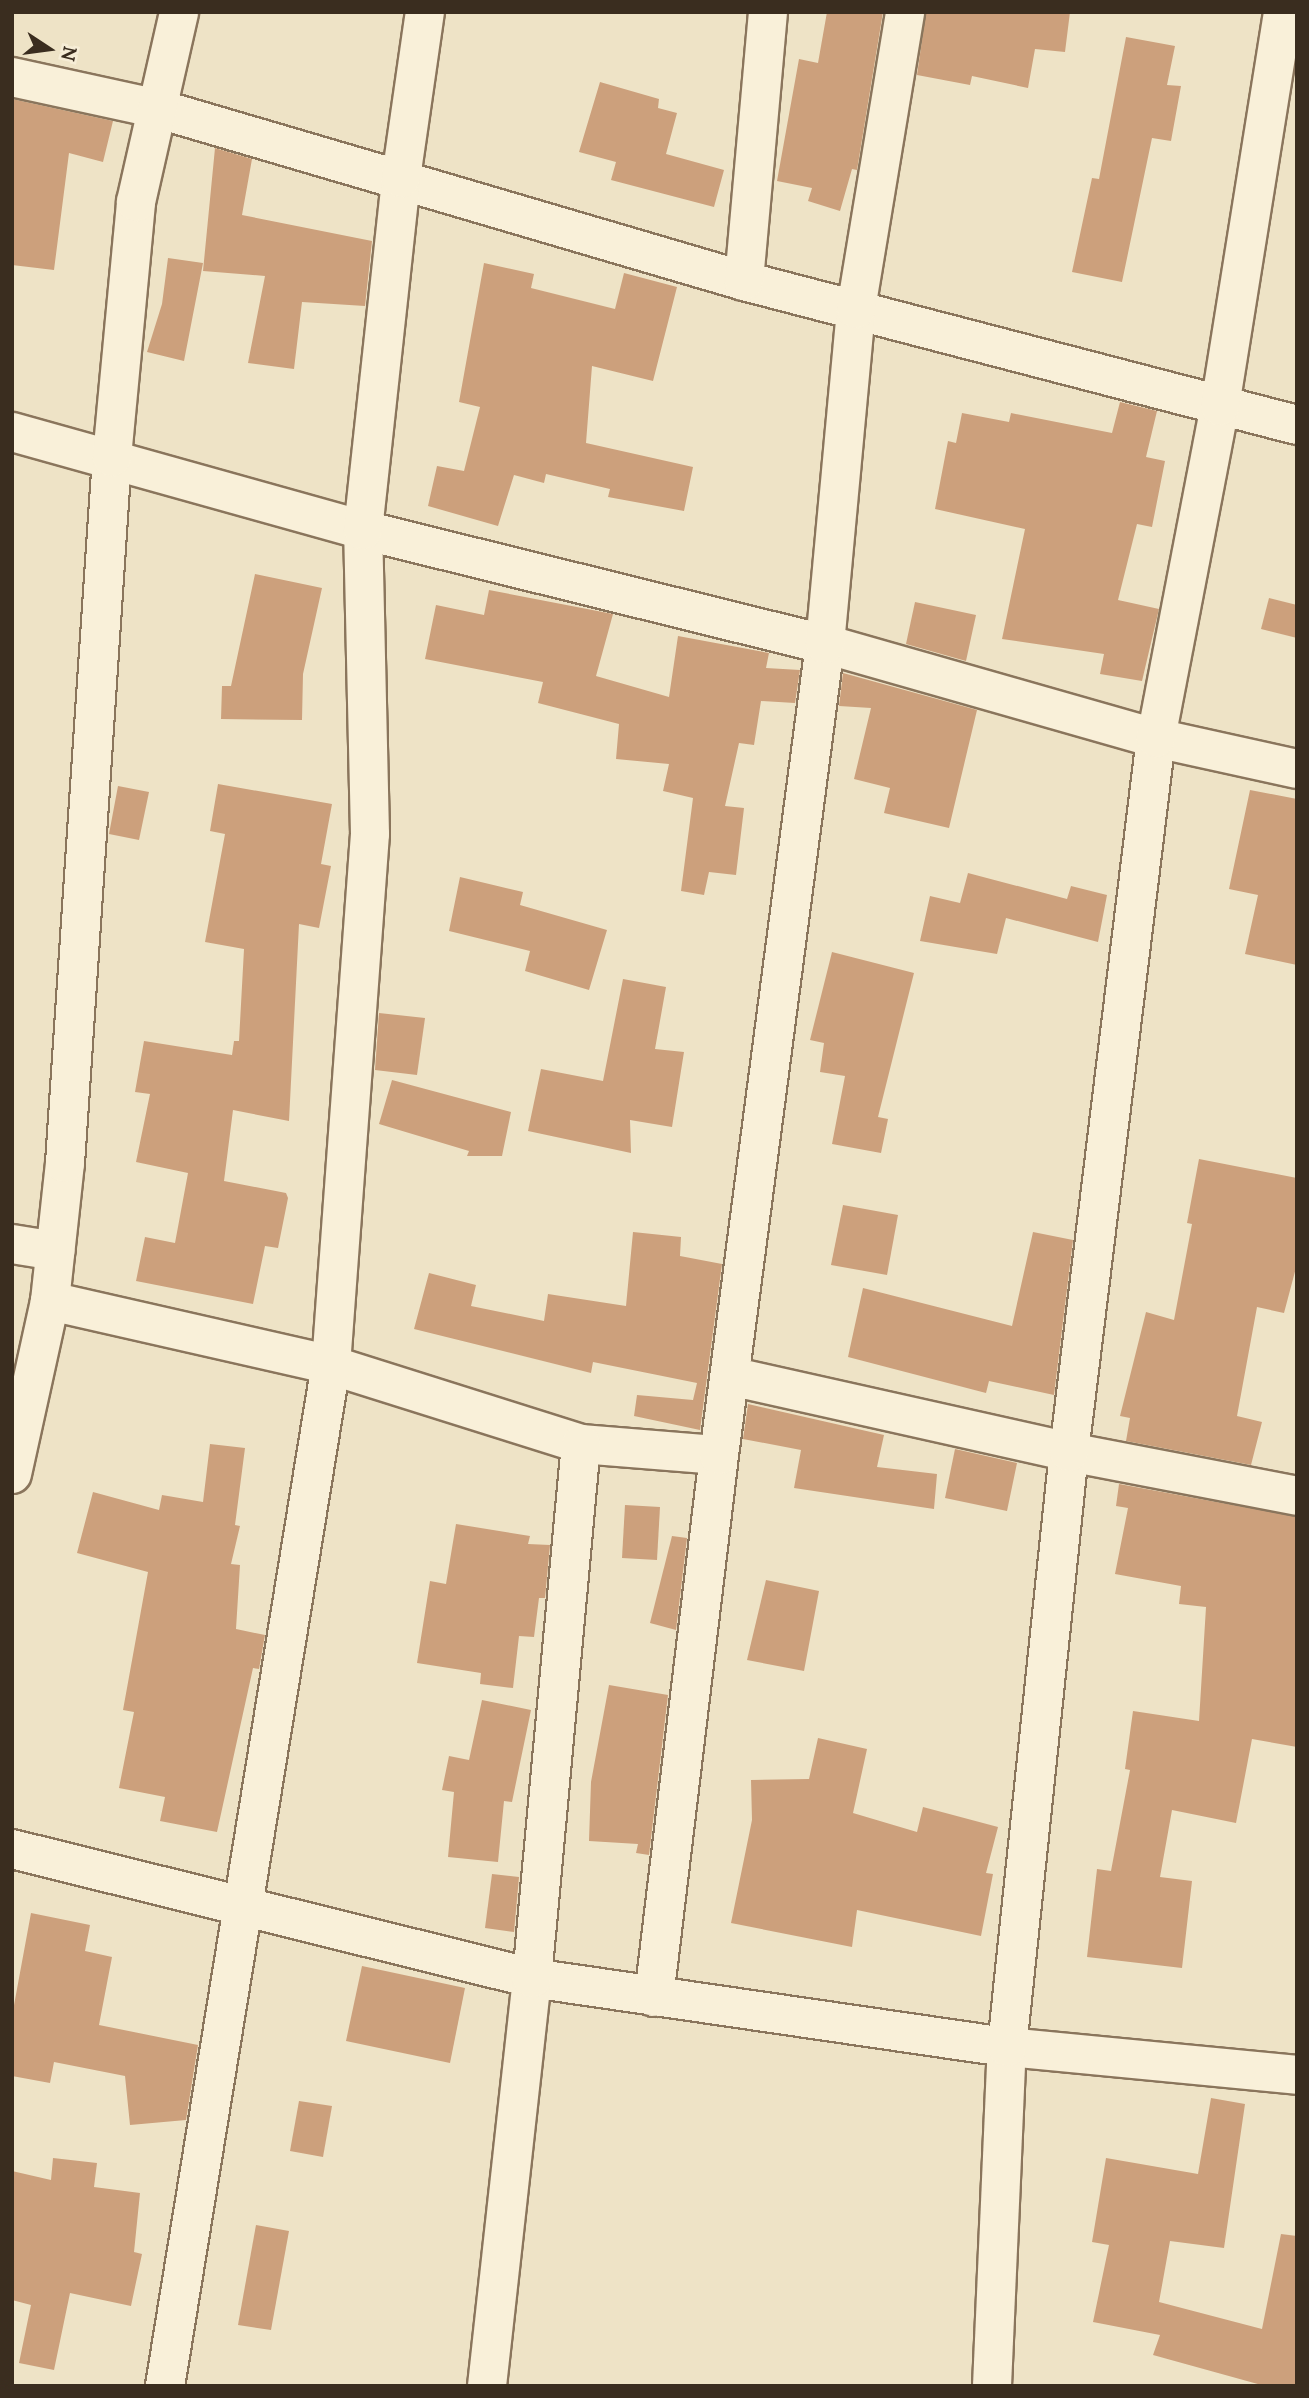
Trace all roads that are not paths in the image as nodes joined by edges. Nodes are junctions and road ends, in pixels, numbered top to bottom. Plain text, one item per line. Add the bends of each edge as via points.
1 (179, 12) edge
2 (425, 12) edge
3 (768, 12) edge
4 (905, 12) edge
5 (1283, 12) edge
6 (12, 77) edge
7 (159, 109) junction
8 (401, 178) junction
9 (744, 281) junction
10 (856, 309) junction
11 (1220, 406) junction
12 (1297, 425) edge
13 (12, 432) edge
14 (112, 457) junction
15 (363, 530) junction
16 (825, 644) junction
17 (1156, 738) junction
18 (1297, 769) edge
19 (12, 1244) edge
20 (55, 1251) junction
21 (50, 1301) junction
22 (331, 1366) junction
23 (730, 1376) junction
24 (581, 1444) junction
25 (1069, 1452) junction
26 (719, 1455) junction
27 (12, 1474) edge
28 (1297, 1496) edge
29 (12, 1849) edge
30 (240, 1909) junction
31 (532, 1978) junction
32 (654, 1997) junction
33 (1007, 2048) junction
34 (1297, 2075) edge
35 (164, 2386) edge
36 (487, 2386) edge
37 (992, 2386) edge

1 - 7 street
2 - 8 street
3 - 9 street
4 - 10 street
5 - 11 street
6 - 7 street
7 - 8 street
7 - 14 street via 136,202
8 - 9 street
8 - 15 street
9 - 10 street
10 - 11 street
10 - 16 street
11 - 12 street
11 - 17 street
13 - 14 street
14 - 15 street
14 - 20 street
15 - 16 street
15 - 22 street via 370,834
16 - 17 street
16 - 23 street
17 - 18 street
17 - 25 street
19 - 20 street
20 - 21 street
21 - 22 street
21 - 27 street
22 - 24 street
22 - 30 street
23 - 25 street
23 - 26 street
24 - 26 street
24 - 31 street
25 - 28 street
25 - 33 street
26 - 32 street
29 - 30 street
30 - 31 street
30 - 35 street
31 - 32 street
31 - 36 street
32 - 33 street
33 - 34 street
33 - 37 street

